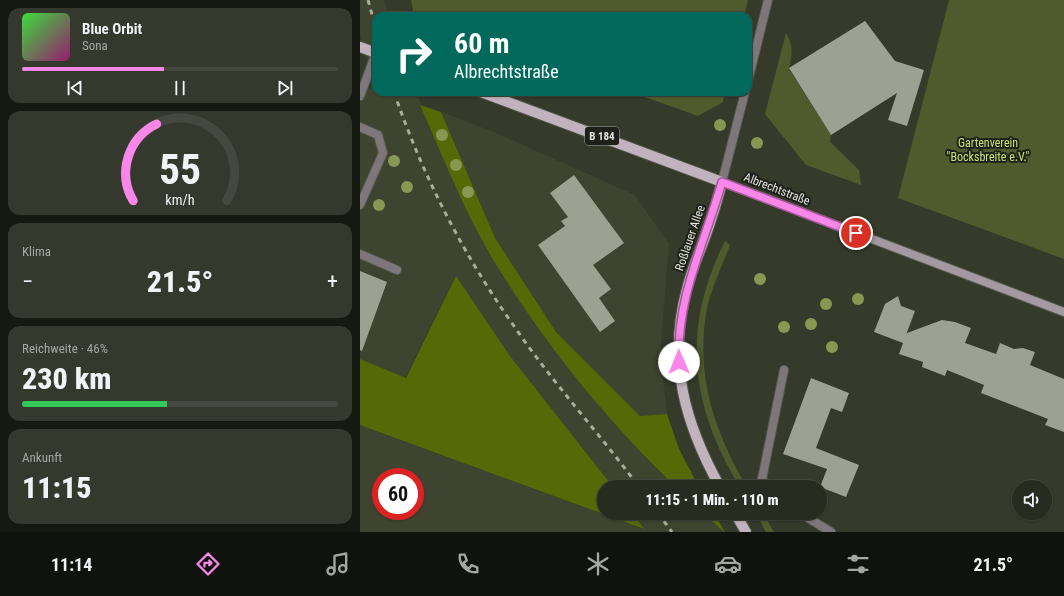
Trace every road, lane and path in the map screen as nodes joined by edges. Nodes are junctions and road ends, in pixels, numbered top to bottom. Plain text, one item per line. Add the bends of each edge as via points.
1 (768, 0) edge
2 (360, 47) edge
3 (372, 52) edge
4 (372, 64) edge
5 (752, 65) edge
6 (360, 96) edge
7 (492, 96) edge
8 (744, 96) edge
9 (360, 127) edge
10 (722, 182) junction
11 (360, 205) edge
12 (360, 254) edge
13 (397, 270) dead end
14 (1064, 312) edge
15 (784, 370) dead end
16 (716, 480) edge
17 (763, 480) edge
18 (739, 520) edge
19 (811, 520) edge
20 (746, 532) edge
21 (831, 532) edge

1 - 5 street
2 - 3 main road
4 - 6 street
7 - 10 main road, Albrechtstraße / B 184
8 - 10 street
9 - 11 street via 378,135 383,153
10 - 14 main road, Albrechtstraße
10 - 16 main road, Roßlauer Allee via 710,225 686,290 678,348 679,374 692,430
12 - 13 street
15 - 17 street
18 - 20 main road
19 - 21 street

